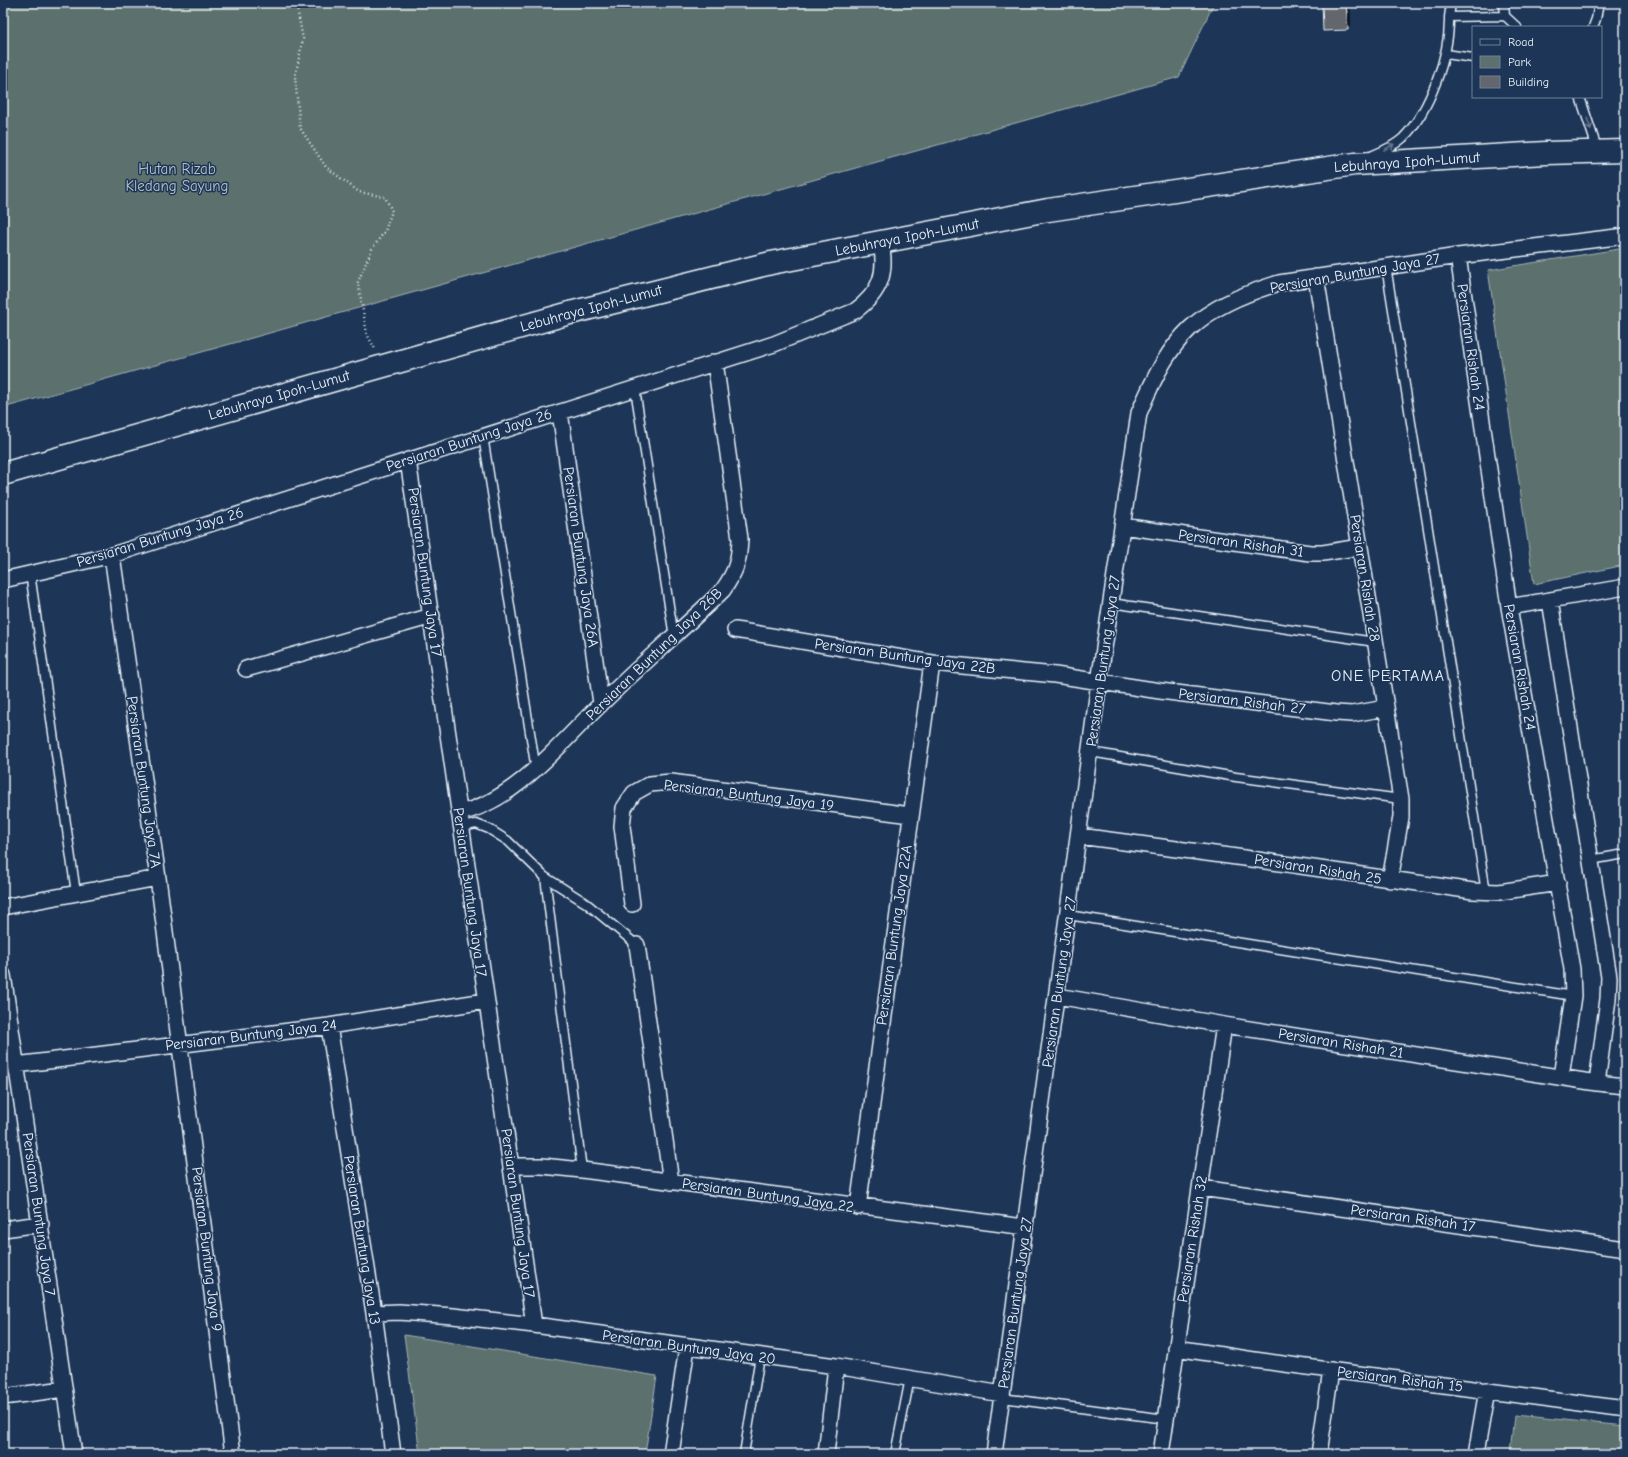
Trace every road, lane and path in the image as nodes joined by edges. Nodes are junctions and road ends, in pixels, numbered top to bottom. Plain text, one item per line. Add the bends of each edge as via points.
1 (296, 3) edge
2 (1451, 3) edge
3 (1504, 3) edge
4 (1598, 3) edge
5 (1505, 16) junction
6 (1449, 17) junction
7 (1516, 26) edge
8 (1593, 26) edge
9 (1446, 54) junction
10 (1472, 58) edge
11 (1580, 98) edge
12 (1598, 151) junction
13 (1625, 151) edge
14 (1355, 164) junction
15 (1625, 164) edge
16 (1190, 189) junction
17 (1625, 236) edge
18 (882, 242) junction
19 (1458, 256) junction
20 (1386, 266) junction
21 (1316, 277) junction
22 (715, 362) junction
23 (383, 366) junction
24 (635, 389) junction
25 (560, 412) junction
26 (483, 436) junction
27 (408, 460) junction
28 (3, 474) edge
29 (1122, 526) junction
30 (1360, 547) junction
31 (112, 555) junction
32 (30, 573) junction
33 (3, 580) edge
34 (1625, 587) edge
35 (1550, 600) junction
36 (1111, 604) junction
37 (1509, 607) junction
38 (432, 616) junction
39 (735, 630) dead end
40 (674, 637) junction
41 (1375, 642) junction
42 (932, 663) junction
43 (246, 669) dead end
44 (1099, 682) junction
45 (601, 703) junction
46 (1386, 708) junction
47 (1091, 752) junction
48 (536, 770) junction
49 (1401, 799) junction
50 (910, 816) junction
51 (460, 820) junction
52 (1079, 836) junction
53 (1625, 854) edge
54 (1590, 860) junction
55 (545, 877) junction
56 (158, 878) junction
57 (1390, 880) junction
58 (1558, 883) junction
59 (1486, 892) junction
60 (76, 893) junction
61 (632, 904) dead end
62 (3, 907) edge
63 (1068, 916) junction
64 (637, 945) joint
65 (3, 974) edge
66 (1057, 996) junction
67 (1573, 996) junction
68 (486, 1002) junction
69 (1224, 1025) junction
70 (329, 1026) junction
71 (180, 1045) junction
72 (16, 1065) junction
73 (1561, 1077) junction
74 (1597, 1083) junction
75 (1625, 1086) edge
76 (512, 1166) junction
77 (582, 1170) junction
78 (671, 1182) junction
79 (1200, 1188) junction
80 (858, 1207) junction
81 (41, 1224) junction
82 (1025, 1227) junction
83 (3, 1229) edge
84 (1625, 1249) edge
85 (374, 1313) junction
86 (534, 1325) junction
87 (687, 1347) junction
88 (1176, 1348) junction
89 (760, 1356) junction
90 (836, 1366) junction
91 (1331, 1370) junction
92 (910, 1378) junction
93 (64, 1389) junction
94 (1487, 1390) junction
95 (1002, 1396) junction
96 (3, 1397) edge
97 (1625, 1409) edge
98 (1166, 1419) junction
99 (74, 1454) edge
100 (233, 1454) edge
101 (393, 1454) edge
102 (671, 1454) edge
103 (744, 1454) edge
104 (826, 1454) edge
105 (895, 1454) edge
106 (994, 1454) edge
107 (1161, 1454) edge
108 (1319, 1454) edge
109 (1476, 1454) edge

1 - 23 path via 303,38 295,77 300,128 326,167 359,192 385,197 392,211 358,282 367,334
2 - 6 lane
3 - 5 lane
4 - 8 lane
5 - 6 lane
5 - 7 lane
6 - 9 lane
9 - 10 lane
14 -> 9 lane via 1389,148 1413,127 1425,108
11 -> 12 lane
12 - 13 highway, Lebuhraya Ipoh-Lumut
12 - 14 highway, Lebuhraya Ipoh-Lumut
14 - 16 highway, Lebuhraya Ipoh-Lumut
15 - 16 highway, Lebuhraya Ipoh-Lumut via 1450,171
16 - 18 highway, Lebuhraya Ipoh-Lumut via 1048,210
17 - 19 street, Persiaran Buntung Jaya 27
18 - 22 street, Persiaran Buntung Jaya 26 via 884,270 881,280 870,298 855,311 774,344
18 - 23 highway, Lebuhraya Ipoh-Lumut via 705,278
19 - 20 street, Persiaran Buntung Jaya 27
19 - 37 street, Persiaran Rishah 24
20 - 21 street, Persiaran Buntung Jaya 27
20 - 59 lane
21 - 29 street, Persiaran Buntung Jaya 27 via 1279,283 1250,292 1197,320 1176,342 1154,376 1138,413
21 - 30 street, Persiaran Rishah 28
22 - 24 street, Persiaran Buntung Jaya 26
22 - 40 street, Persiaran Buntung Jaya 26B via 740,539 739,558 734,573 723,590
23 - 28 highway, Lebuhraya Ipoh-Lumut
24 - 25 street, Persiaran Buntung Jaya 26
24 - 40 lane
25 - 26 street, Persiaran Buntung Jaya 26
25 - 45 street, Persiaran Buntung Jaya 26A
26 - 27 street, Persiaran Buntung Jaya 26
26 - 48 lane
27 - 31 street, Persiaran Buntung Jaya 26
27 - 38 street, Persiaran Buntung Jaya 17
29 - 30 street, Persiaran Rishah 31 via 1310,553
29 - 36 street, Persiaran Buntung Jaya 27
30 - 41 street, Persiaran Rishah 28
31 - 32 street, Persiaran Buntung Jaya 26
31 - 56 street, Persiaran Buntung Jaya 7A
32 - 33 street, Persiaran Buntung Jaya 26
32 - 60 lane
34 - 35 street
35 - 37 street
35 - 54 street
36 - 41 lane
36 - 44 street, Persiaran Buntung Jaya 27
37 - 58 street, Persiaran Rishah 24
38 - 43 street
38 - 51 street, Persiaran Buntung Jaya 17
39 - 42 street, Persiaran Buntung Jaya 22B
40 - 45 street, Persiaran Buntung Jaya 26B
41 - 46 street, Persiaran Rishah 28
42 - 44 street, Persiaran Buntung Jaya 22B
42 - 50 street, Persiaran Buntung Jaya 22A
44 - 46 street, Persiaran Rishah 27 via 1336,713 1352,714
44 - 47 street, Persiaran Buntung Jaya 27
45 - 48 street, Persiaran Buntung Jaya 26B
46 - 49 street, Persiaran Rishah 28
47 - 49 lane via 1236,777
47 - 52 street, Persiaran Buntung Jaya 27
48 - 51 street, Persiaran Buntung Jaya 26B
49 - 57 street, Persiaran Rishah 28 via 1401,817
50 - 61 street, Persiaran Buntung Jaya 19 via 671,782 650,784 634,792 624,808 622,826
50 - 80 street, Persiaran Buntung Jaya 22A
51 - 55 lane via 489,829 508,841
51 - 68 street, Persiaran Buntung Jaya 17
52 - 57 street, Persiaran Rishah 25
52 - 63 street, Persiaran Buntung Jaya 27
53 - 54 lane
54 - 74 street via 1609,977
55 - 64 lane via 586,903
55 - 77 lane
56 - 60 street, Persiaran Buntung Jaya 7A
56 - 71 street, Persiaran Buntung Jaya 9
57 - 59 street, Persiaran Rishah 25
58 - 59 street, Persiaran Rishah 25
58 - 67 street, Persiaran Rishah 24 via 1572,969
60 - 62 street, Persiaran Buntung Jaya 7A
63 - 66 street, Persiaran Buntung Jaya 27
63 - 67 lane
64 - 78 street
65 - 72 street, Persiaran Buntung Jaya 7
66 - 69 street, Persiaran Rishah 21
66 - 82 street, Persiaran Buntung Jaya 27
67 - 73 street, Persiaran Rishah 24
68 - 70 street, Persiaran Buntung Jaya 24
68 - 76 street, Persiaran Buntung Jaya 17
69 - 73 street, Persiaran Rishah 21
69 - 79 street, Persiaran Rishah 32
70 - 71 street, Persiaran Buntung Jaya 24
70 - 85 street, Persiaran Buntung Jaya 13
71 - 72 street, Persiaran Buntung Jaya 24
71 - 100 street, Persiaran Buntung Jaya 9
72 - 81 street, Persiaran Buntung Jaya 7
73 - 74 street, Persiaran Rishah 21
74 - 75 street, Persiaran Rishah 21
76 - 77 street, Persiaran Buntung Jaya 22
76 - 86 street, Persiaran Buntung Jaya 17
77 - 78 street, Persiaran Buntung Jaya 22
78 - 80 street, Persiaran Buntung Jaya 22
79 - 84 street, Persiaran Rishah 17
79 - 88 street, Persiaran Rishah 32
80 - 82 street, Persiaran Buntung Jaya 22
81 - 83 street
81 - 93 street, Persiaran Buntung Jaya 7
82 - 95 street, Persiaran Buntung Jaya 27
85 - 86 street, Persiaran Buntung Jaya 20 via 453,1316
85 - 101 street, Persiaran Buntung Jaya 13
86 - 87 street, Persiaran Buntung Jaya 20
87 - 89 street, Persiaran Buntung Jaya 20
87 - 102 street
88 - 91 street, Persiaran Rishah 15
88 - 98 street, Persiaran Rishah 32
89 - 90 street, Persiaran Buntung Jaya 20
89 - 103 lane
90 - 92 street, Persiaran Buntung Jaya 20
90 - 104 street
91 - 94 street, Persiaran Rishah 15
91 - 108 street
92 - 95 street, Persiaran Buntung Jaya 20
92 - 105 lane
93 - 96 street
93 - 99 street, Persiaran Buntung Jaya 7
94 - 97 street, Persiaran Rishah 15
94 - 109 street
95 - 98 lane, Persiaran Buntung Jaya 20
95 - 106 street, Persiaran Buntung Jaya 27
98 - 107 street, Persiaran Rishah 32

